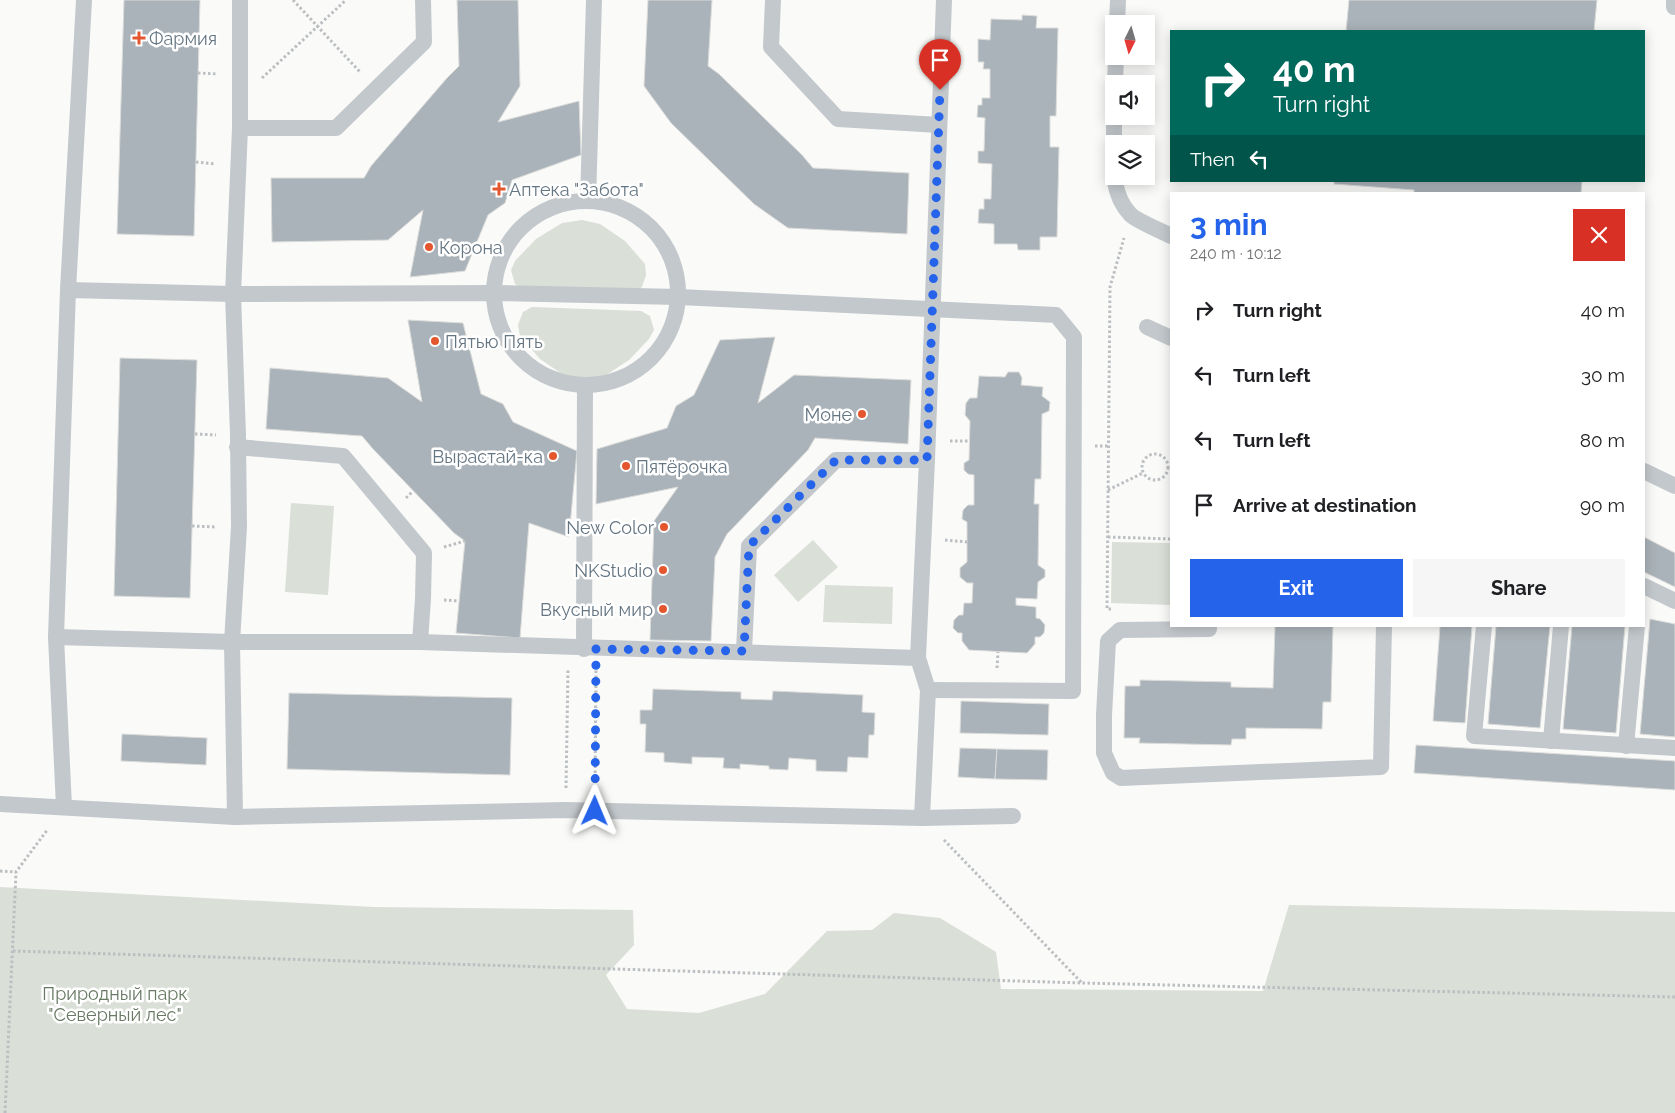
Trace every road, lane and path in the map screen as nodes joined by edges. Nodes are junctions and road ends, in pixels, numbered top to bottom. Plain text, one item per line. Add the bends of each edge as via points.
1 (84, 0) edge
2 (240, 0) edge
3 (293, 0) edge
4 (346, 0) edge
5 (423, 0) edge
6 (594, 0) edge
7 (773, 0) edge
8 (944, 0) edge
9 (1118, 0) edge
10 (1117, 15) edge
11 (318, 26) junction
12 (376, 88) junction
13 (240, 99) junction
14 (939, 126) junction
15 (240, 128) junction
16 (1116, 185) edge
17 (588, 200) junction
18 (1130, 215) junction
19 (1170, 235) edge
20 (68, 290) junction
21 (493, 293) junction
22 (233, 294) junction
23 (679, 297) junction
24 (932, 308) junction
25 (1147, 327) dead end
26 (1170, 338) edge
27 (585, 385) junction
28 (237, 447) junction
29 (927, 460) junction
30 (1169, 461) edge
31 (1645, 471) edge
32 (1143, 473) junction
33 (1675, 486) edge
34 (1108, 490) junction
35 (944, 530) dead end
36 (1108, 537) junction
37 (1170, 538) edge
38 (944, 540) dead end
39 (1645, 586) edge
40 (1675, 601) edge
41 (1116, 609) dead end
42 (1209, 627) edge
43 (1384, 627) edge
44 (1484, 627) edge
45 (1561, 627) edge
46 (1637, 627) edge
47 (56, 637) junction
48 (232, 642) junction
49 (420, 642) junction
50 (583, 649) junction
51 (744, 651) junction
52 (998, 652) dead end
53 (918, 658) junction
54 (989, 668) dead end
55 (998, 668) junction
56 (1006, 668) dead end
57 (928, 690) junction
58 (1551, 741) junction
59 (1626, 746) junction
60 (1675, 748) edge
61 (0, 804) edge
62 (64, 807) junction
63 (565, 810) junction
64 (595, 811) junction
65 (235, 816) junction
66 (1012, 816) dead end
67 (922, 818) junction
68 (0, 871) edge
69 (16, 872) junction
70 (13, 951) junction
71 (1083, 983) junction
72 (1675, 997) edge
73 (5, 1113) edge

1 - 20 lane
2 - 13 lane
3 - 11 path
4 - 11 path
5 - 12 lane via 424,42
6 - 17 lane
7 - 14 lane via 771,47 838,118
8 - 14 lane
9 - 10 lane
11 - 12 path
11 - 13 path
12 - 15 lane via 336,128
13 - 15 lane
14 - 24 lane
15 - 22 lane
16 - 18 lane via 1118,196
17 - 21 lane via 559,204 532,217 511,238 498,264
17 - 23 lane via 618,205 644,219 664,241 676,268
18 - 19 lane
18 - 34 path via 1110,287
20 - 22 lane
20 - 47 lane
21 - 22 lane
21 - 23 lane
21 - 27 lane via 498,321 511,347 531,367 557,380
22 - 28 lane
23 - 24 lane
23 - 27 lane via 673,325 660,350 639,369 613,381
24 - 29 lane
24 - 57 lane via 1056,315 1074,337 1073,691
25 - 26 lane
27 - 50 lane
28 - 48 lane via 239,527
28 - 49 lane via 343,456 424,553
29 - 51 lane via 836,460 749,546
29 - 53 lane
30 - 32 path via 1169,468 1161,480 1154,481
30 - 32 path via 1163,456 1149,455 1144,460
31 - 33 lane
32 - 34 path
34 - 36 path
35 - 38 path
36 - 37 path
36 - 41 path via 1107,608
39 - 40 lane
42 - 43 lane via 1120,630 1108,641 1104,753 1113,773 1121,778 1381,767
44 - 58 lane via 1474,736
45 - 58 lane
46 - 59 lane
47 - 48 lane
47 - 62 lane
48 - 49 lane
48 - 65 lane
49 - 50 lane
50 - 51 lane
50 - 63 path
50 - 64 path
51 - 53 lane
52 - 55 path
53 - 57 lane
54 - 55 path
55 - 56 path
57 - 67 lane
58 - 59 lane
59 - 60 lane
61 - 62 lane
62 - 65 lane
62 - 69 path
63 - 64 lane
63 - 65 lane
64 - 67 lane
66 - 67 lane
67 - 71 path
68 - 69 path
69 - 70 path
70 - 71 path
70 - 73 path
71 - 72 path

